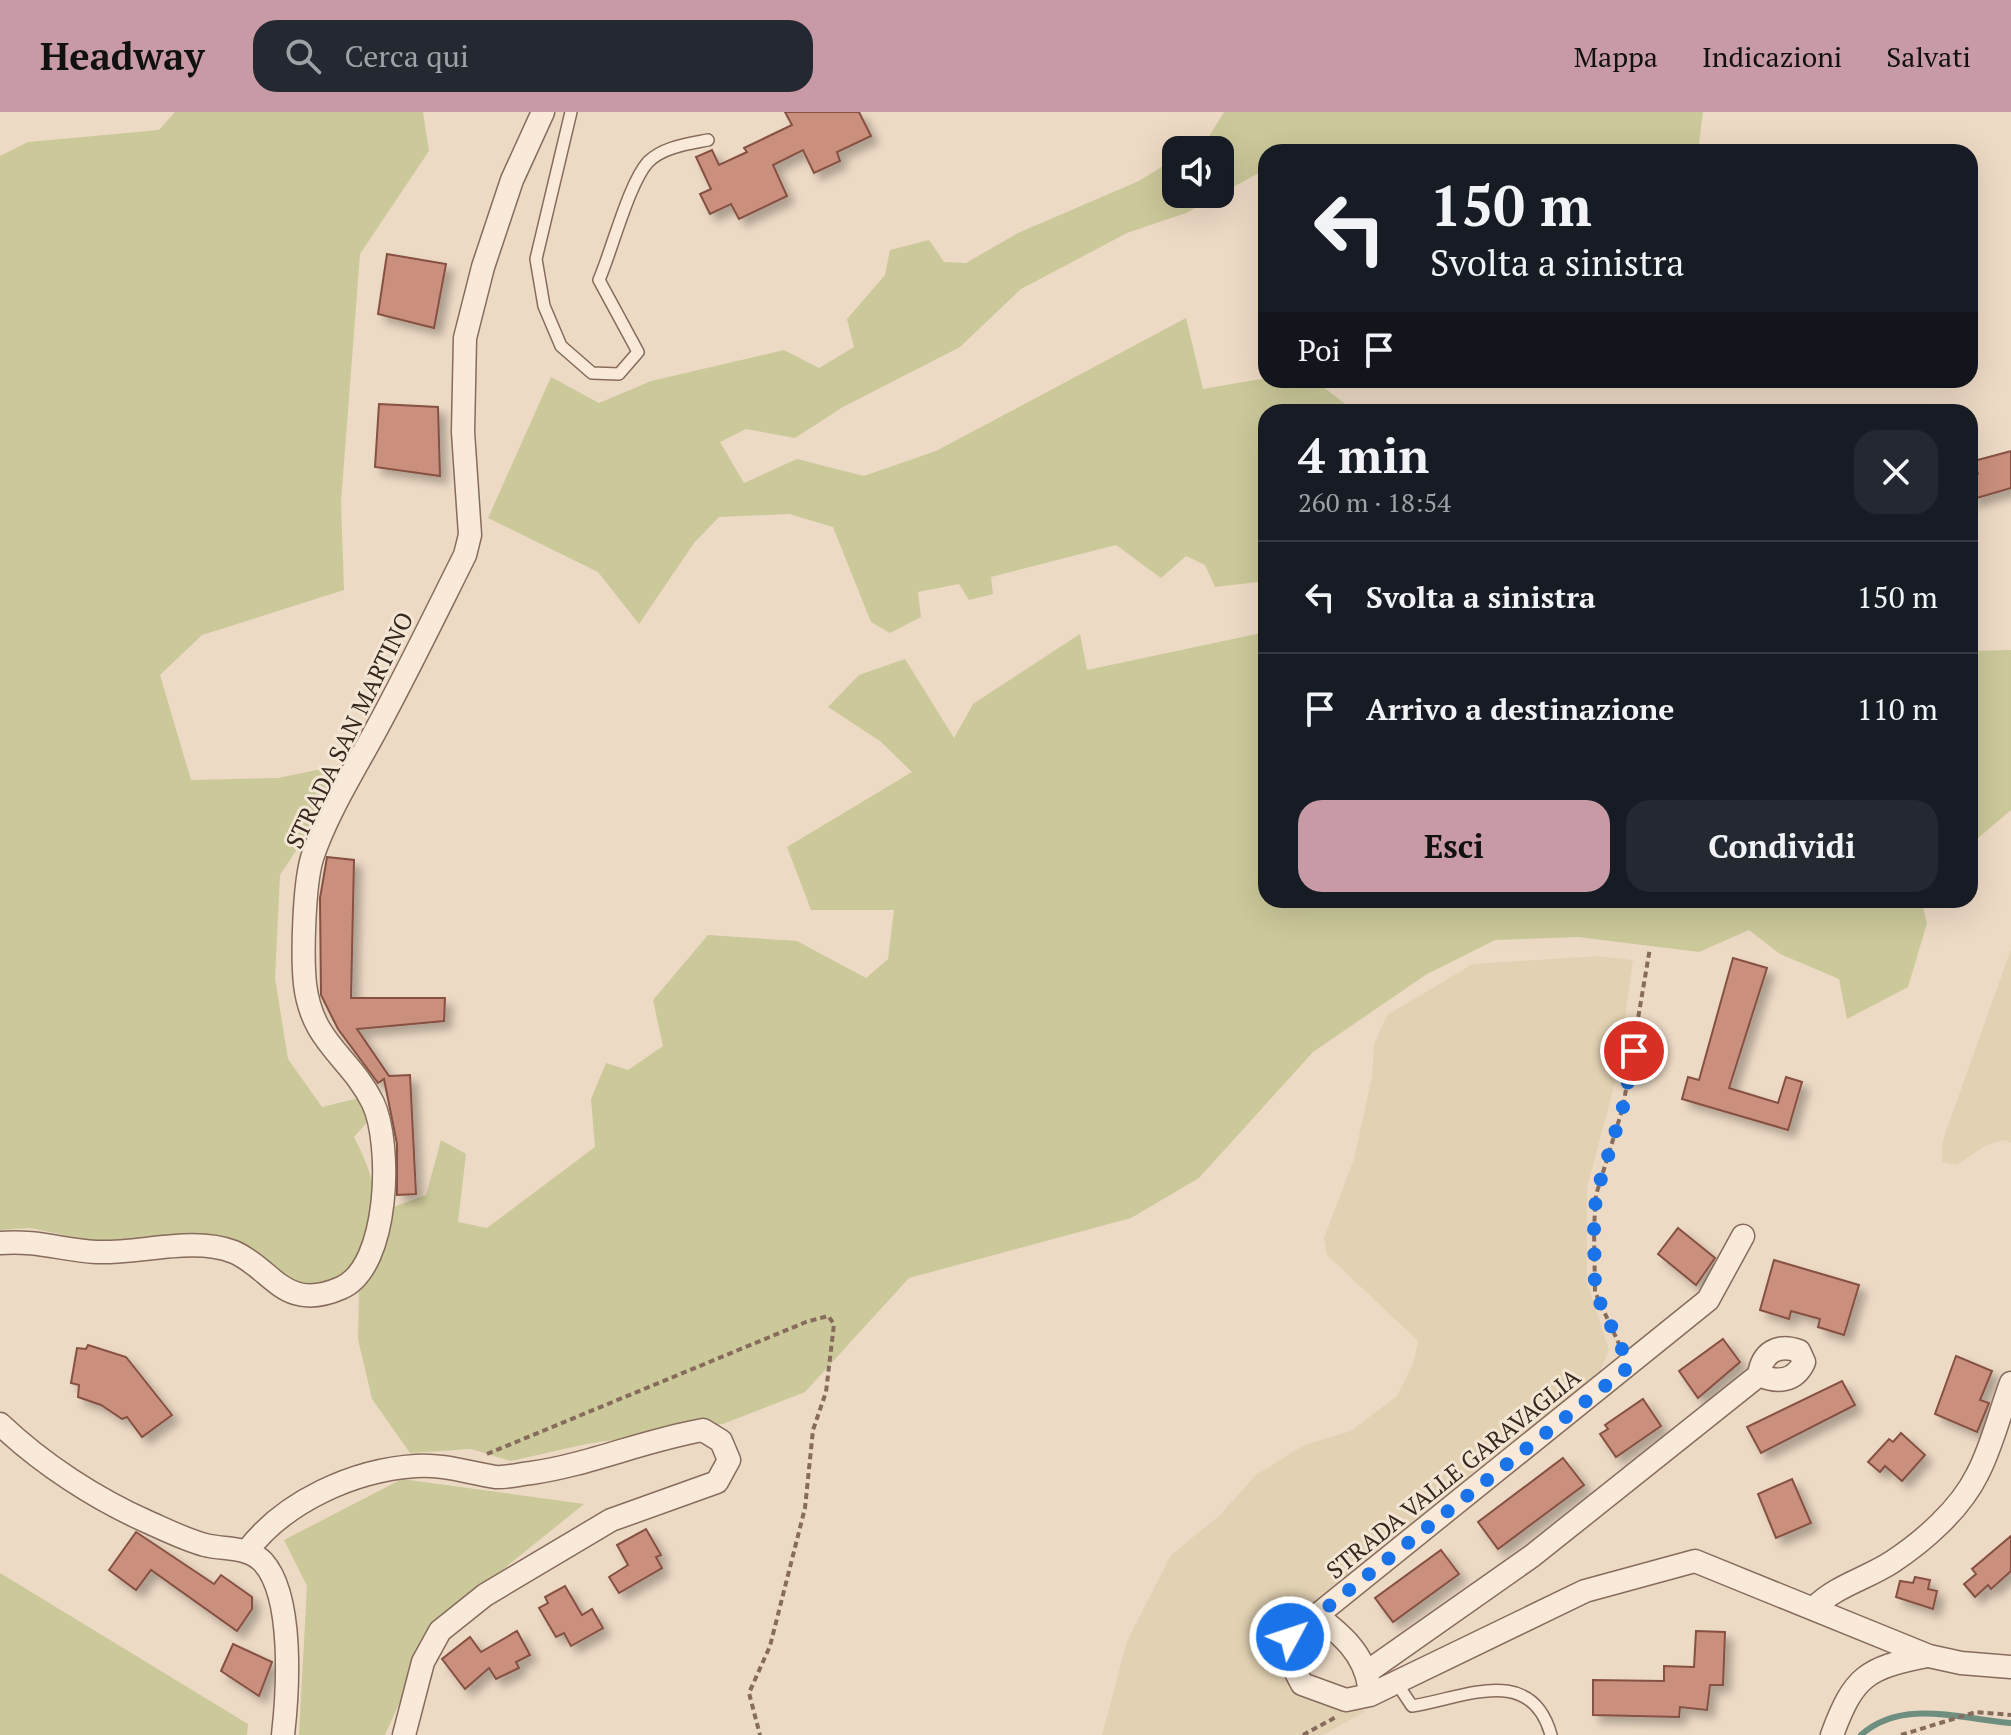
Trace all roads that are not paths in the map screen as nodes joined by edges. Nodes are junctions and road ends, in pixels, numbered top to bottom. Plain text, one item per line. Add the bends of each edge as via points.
1 (543, 112) edge
2 (571, 112) edge
3 (708, 140) dead end
4 (1743, 1236) dead end
5 (0, 1243) edge
6 (1759, 1375) dead end
7 (2011, 1383) edge
8 (0, 1424) edge
9 (247, 1551) junction
10 (1814, 1608) junction
11 (1316, 1615) junction
12 (1929, 1656) junction
13 (2011, 1667) edge
14 (1367, 1672) junction
15 (1396, 1682) junction
16 (1370, 1695) junction
17 (283, 1735) edge
18 (404, 1735) edge
19 (1551, 1735) edge
20 (1832, 1735) edge

1 - 5 street, STRADA SAN MARTINO via 507,194 465,338 463,432 470,535 465,555 354,771 307,878 305,983 312,1015 323,1039 373,1104 382,1140 381,1223 369,1257 343,1288 305,1295 286,1290 236,1253 213,1247 92,1252 49,1243
2 - 3 lane via 536,259 544,306 561,346 592,373 619,374 638,352 599,280 634,189 648,162 668,149
4 - 11 street, STRADA VALLE GARAVAGLIA via 1708,1300
6 - 14 street via 1532,1556
7 - 10 street via 1977,1475 1954,1507 1890,1563 1830,1592
8 - 9 street via 79,1485 145,1520 205,1545
9 - 17 street via 270,1571 285,1626
9 - 18 street via 282,1514 364,1477 417,1466 499,1477 703,1430 721,1441 729,1460 717,1482 611,1520 485,1595 440,1631 423,1662
10 - 12 street, STRADA VALLE GARAVAGLIA
10 - 15 street, STRADA VALLE GARAVAGLIA via 1695,1561 1585,1591
11 - 14 street via 1347,1638
11 - 16 street, STRADA VALLE GARAVAGLIA via 1290,1637 1290,1661 1302,1684 1346,1700
12 - 13 street, STRADA VALLE GARAVAGLIA
12 - 20 street, STRADA VALLE GARAVAGLIA via 1881,1665 1847,1696
14 - 16 street
15 - 16 street, STRADA VALLE GARAVAGLIA
15 - 19 lane via 1412,1706 1498,1687 1514,1691 1534,1706

